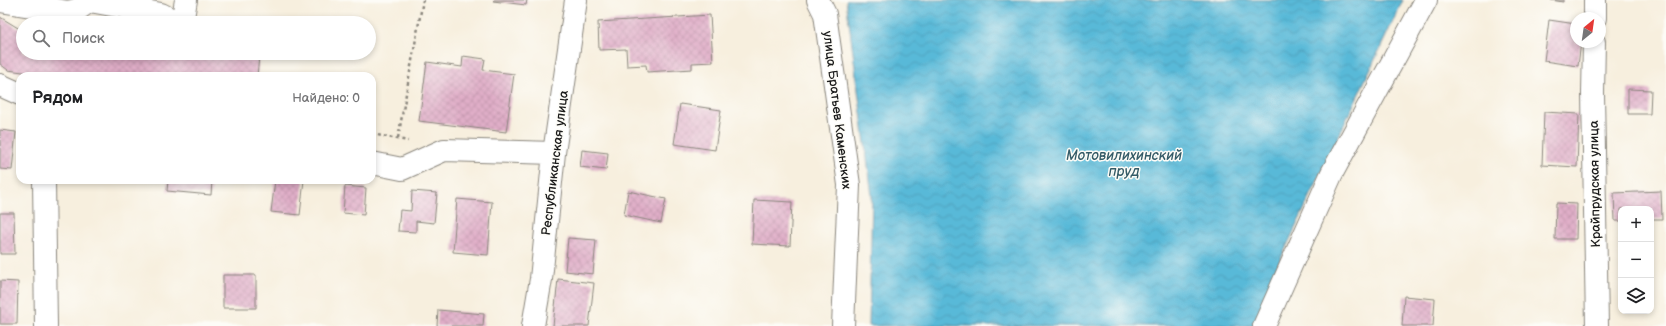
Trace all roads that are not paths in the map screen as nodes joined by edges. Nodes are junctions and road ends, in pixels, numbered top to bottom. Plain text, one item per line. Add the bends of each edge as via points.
1 (186, 0) edge
2 (576, 0) edge
3 (1426, 0) edge
4 (1595, 0) edge
5 (0, 1) edge
6 (90, 1) edge
7 (818, 5) edge
8 (1594, 12) edge
9 (165, 16) edge
10 (183, 16) edge
11 (1594, 48) edge
12 (0, 85) edge
13 (16, 92) edge
14 (554, 153) junction
15 (376, 164) edge
16 (44, 184) edge
17 (46, 326) edge
18 (533, 326) edge
19 (843, 326) edge
20 (1264, 326) edge
21 (1598, 326) edge

1 - 10 street
2 - 14 street, Республиканская улица
3 - 20 street via 1332,173
4 - 8 street
5 - 6 street via 68,12 78,10
6 - 9 street
7 - 19 street, улица Братьев Каменских via 849,186
11 - 21 street, Крайпрудская улица
12 - 13 street
14 - 15 street via 444,150 402,169
14 - 18 street, Республиканская улица via 541,279
16 - 17 street

